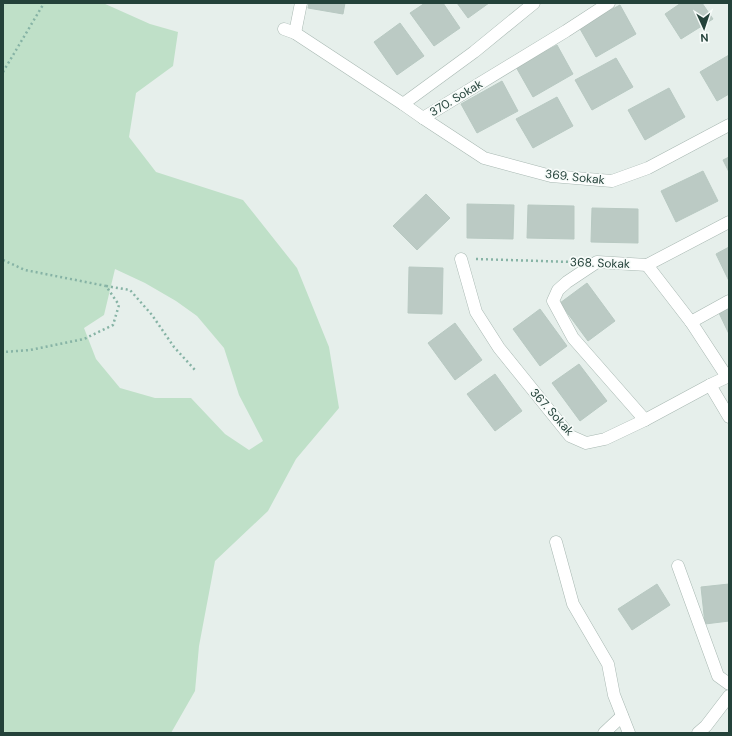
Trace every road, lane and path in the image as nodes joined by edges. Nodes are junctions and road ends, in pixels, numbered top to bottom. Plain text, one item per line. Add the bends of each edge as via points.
1 (44, 3) edge
2 (301, 3) edge
3 (534, 3) edge
4 (609, 3) edge
5 (284, 29) dead end
6 (295, 33) junction
7 (3, 72) edge
8 (403, 104) junction
9 (422, 118) junction
10 (729, 125) edge
11 (729, 222) edge
12 (461, 259) joint
13 (3, 260) edge
14 (573, 262) dead end
15 (647, 265) junction
16 (106, 286) junction
17 (729, 302) edge
18 (691, 322) junction
19 (3, 352) edge
20 (195, 370) dead end
21 (728, 377) edge
22 (710, 385) junction
23 (729, 417) edge
24 (645, 420) junction
25 (556, 542) dead end
26 (678, 566) dead end
27 (729, 684) edge
28 (729, 696) edge
29 (622, 716) junction
30 (604, 733) edge
31 (629, 733) edge
32 (698, 733) edge

1 - 7 path
2 - 6 street
3 - 8 street via 474,52
4 - 9 street, 370. Sokak
5 - 6 street, 370. Sokak
6 - 8 street, 370. Sokak
8 - 9 street, 370. Sokak
9 - 10 street, 369. Sokak via 484,158 551,176 612,181 648,168
11 - 15 street, 368. Sokak
12 - 14 path, 368. Sokak
12 - 24 street, 367. Sokak via 476,312 499,348 570,436 586,443 605,439
13 - 16 path via 25,270
15 - 18 street
15 - 24 street, 368. Sokak via 597,262 558,290 554,301 574,338
16 - 19 path via 120,305 113,325 84,339 30,350
16 - 20 path via 130,290
17 - 18 street
18 - 21 street
21 - 22 street, 367. Sokak
22 - 23 street
22 - 24 street, 367. Sokak
25 - 29 street via 573,604 608,664 614,695
26 - 27 street via 718,676
28 - 32 street
29 - 30 street
29 - 31 street

